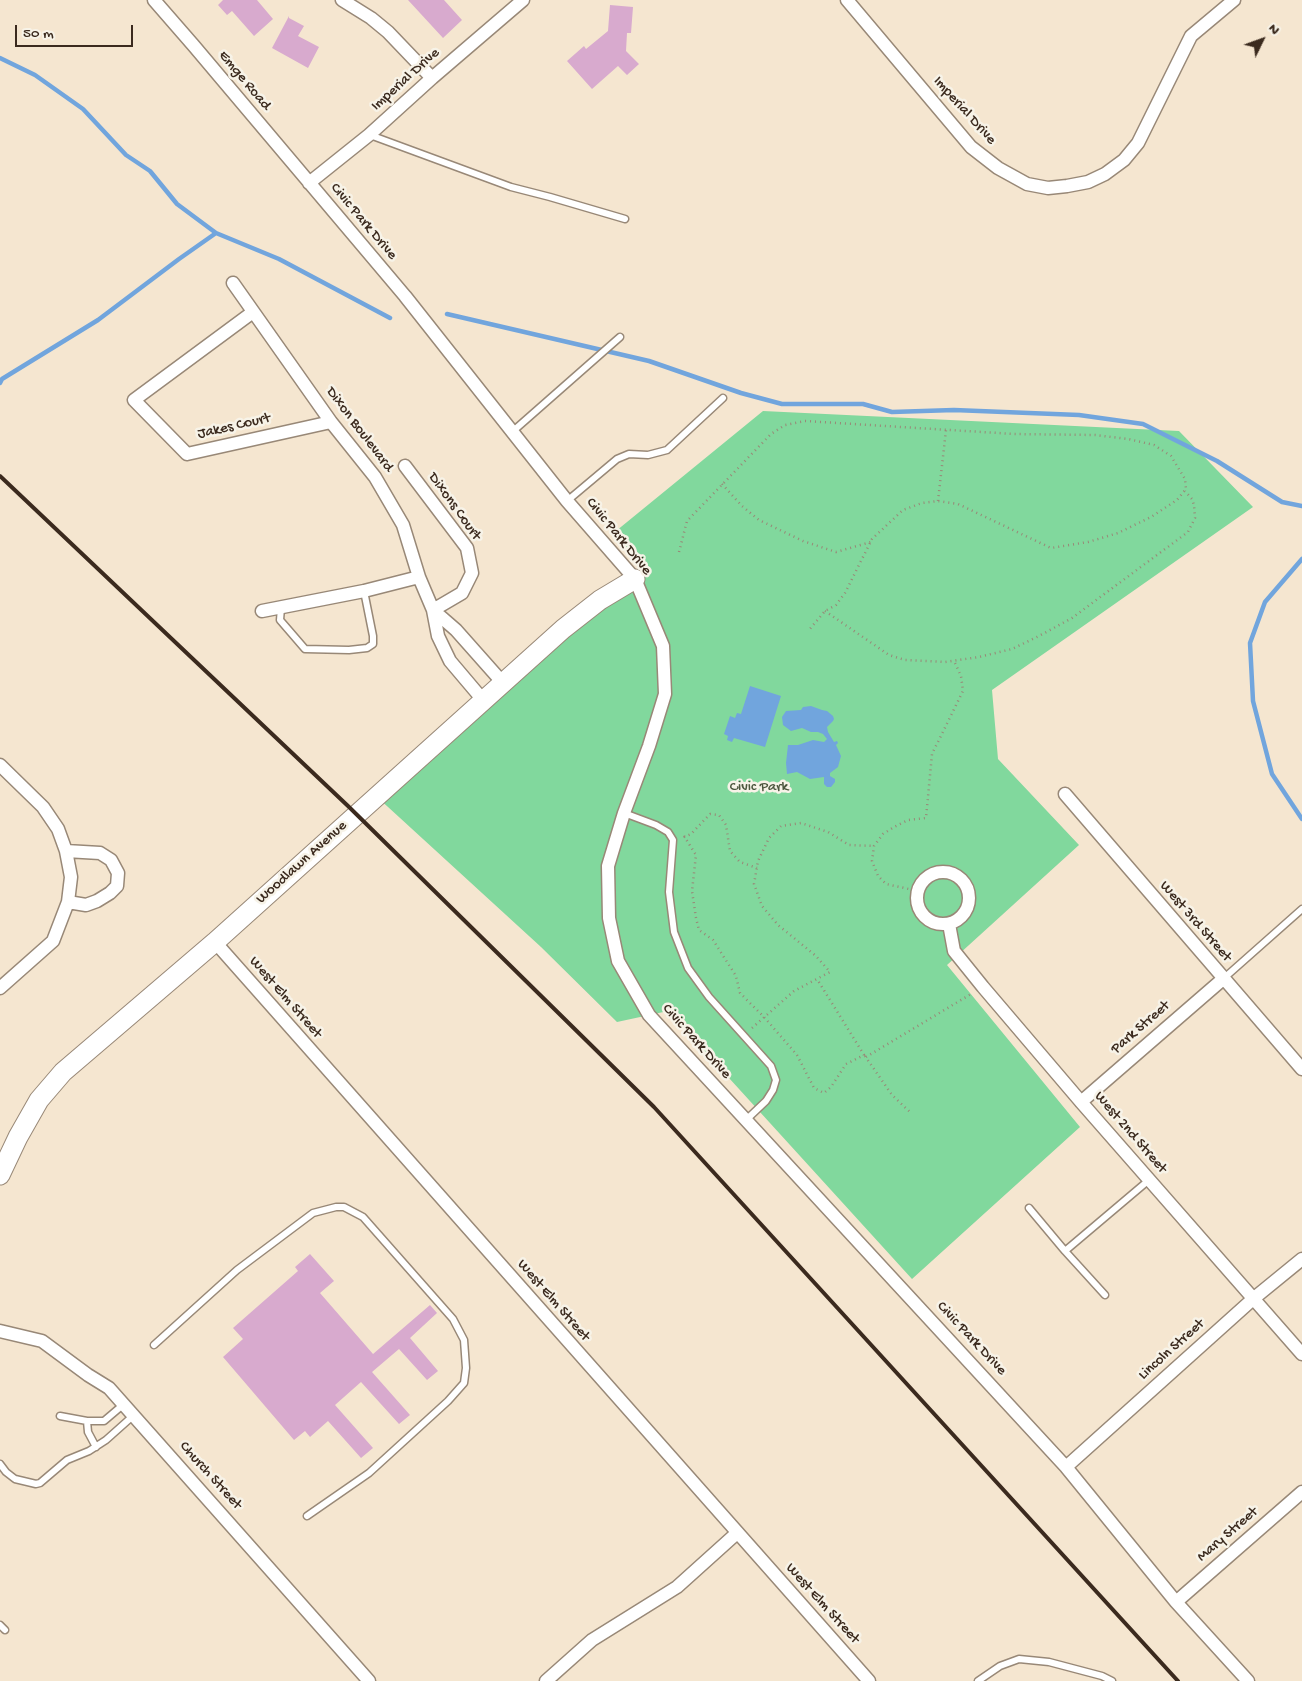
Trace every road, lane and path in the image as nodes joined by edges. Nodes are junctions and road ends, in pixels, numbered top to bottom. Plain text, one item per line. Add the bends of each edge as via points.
1 (154, 0) edge
2 (342, 0) edge
3 (523, 0) edge
4 (847, 0) edge
5 (1234, 0) edge
6 (432, 78) junction
7 (369, 135) junction
8 (309, 183) junction
9 (625, 219) dead end
10 (233, 283) dead end
11 (253, 312) junction
12 (620, 337) dead end
13 (722, 398) dead end
14 (330, 422) junction
15 (946, 430) junction
16 (512, 432) junction
17 (405, 466) dead end
18 (722, 484) junction
19 (1184, 491) junction
20 (566, 501) junction
21 (938, 501) junction
22 (871, 542) junction
23 (679, 552) dead end
24 (420, 577) junction
25 (635, 579) junction
26 (364, 591) junction
27 (281, 608) junction
28 (433, 610) junction
29 (262, 611) dead end
30 (825, 611) junction
31 (809, 630) dead end
32 (954, 661) junction
33 (503, 683) junction
34 (483, 700) junction
35 (0, 765) edge
36 (1065, 794) dead end
37 (624, 813) junction
38 (684, 836) junction
39 (673, 840) junction
40 (874, 846) junction
41 (66, 851) junction
42 (757, 868) junction
43 (918, 891) junction
44 (68, 902) junction
45 (1302, 909) edge
46 (950, 924) junction
47 (214, 942) junction
48 (817, 979) junction
49 (1223, 979) junction
50 (983, 987) junction
51 (0, 988) edge
52 (764, 1018) junction
53 (743, 1035) junction
54 (865, 1056) junction
55 (1302, 1069) edge
56 (1081, 1102) junction
57 (911, 1113) dead end
58 (746, 1120) junction
59 (0, 1175) edge
60 (1149, 1180) junction
61 (1029, 1208) dead end
62 (1065, 1251) junction
63 (1302, 1260) edge
64 (1105, 1295) dead end
65 (1253, 1299) junction
66 (0, 1331) edge
67 (154, 1346) dead end
68 (1302, 1354) edge
69 (124, 1404) junction
70 (134, 1415) junction
71 (60, 1416) dead end
72 (87, 1421) junction
73 (96, 1447) junction
74 (0, 1464) edge
75 (1066, 1467) junction
76 (1302, 1492) edge
77 (308, 1516) dead end
78 (736, 1533) junction
79 (1176, 1602) junction
80 (368, 1681) edge
81 (546, 1681) edge
82 (869, 1681) edge
83 (978, 1681) edge
84 (1112, 1681) edge
85 (1248, 1681) edge

1 - 8 street, Emge Road
2 - 6 street via 388,32
3 - 6 street, Imperial Drive
4 - 5 street, Imperial Drive via 971,147 1026,184 1048,188 1088,182 1124,160 1138,143 1191,36
6 - 7 street, Imperial Drive
7 - 8 street, Imperial Drive
7 - 9 lane via 511,187
8 - 16 street, Civic Park Drive via 405,296
10 - 11 street, Dixon Boulevard
11 - 14 street, Dixon Boulevard
11 - 14 street, Jakes Court via 134,400 188,454
12 - 16 lane
13 - 20 lane via 667,450 648,455 629,454 617,459
14 - 24 street, Dixon Boulevard via 375,477 398,517
15 - 18 path via 805,422 785,425 771,434
15 - 19 path via 1095,435 1154,445 1171,456 1186,479
15 - 21 path
16 - 20 street, Civic Park Drive
17 - 28 street, Dixons Court via 467,548 472,573 462,593
18 - 22 path via 759,520 803,541 836,552
18 - 23 path via 688,520
19 - 21 path via 1178,500 1152,517 1118,533 1051,548 958,504
19 - 32 path via 1194,505 1195,518 1188,532 1072,618 1012,649
20 - 25 street, Civic Park Drive
21 - 22 path via 922,502 903,510
22 - 30 path via 845,592 836,605
24 - 26 street
24 - 28 street, Dixon Boulevard
25 - 33 street, Woodlawn Avenue via 562,629
25 - 37 street, Civic Park Drive via 663,646 665,694
26 - 27 street
26 - 27 lane via 373,636 373,644 367,648 305,649 280,620
27 - 29 street
28 - 33 street, Dixon Boulevard via 456,630
28 - 34 street, Dixon Boulevard via 438,636 450,661
30 - 31 path
30 - 32 path via 889,655 905,660
32 - 40 path via 963,690 932,754 926,818 908,820 894,827 883,834
33 - 34 street, Woodlawn Avenue
34 - 47 street, Woodlawn Avenue
35 - 41 street via 43,807 58,829
36 - 49 street, West 3rd Street
37 - 39 lane via 656,825 668,832
37 - 58 street, Civic Park Drive via 608,866 609,918 618,962 649,1015
38 - 39 path
38 - 42 path via 691,834 710,814 719,815 726,825 730,851 740,862
38 - 52 path via 696,855 692,891 699,930 713,940 736,976 740,993
39 - 53 lane via 669,892 674,932 688,968
40 - 42 path via 849,845 828,832 801,823 781,826 769,838
40 - 43 path via 872,861 878,876 886,884
41 - 44 street via 71,877
41 - 44 street via 100,853 111,860 118,873 117,886 97,901 86,904
42 - 48 path via 754,884 762,906 830,972
43 - 46 street via 919,909 924,917 940,925
43 - 46 street via 928,876 936,872 954,874 961,879 970,893 968,909
44 - 51 street via 53,942
45 - 49 lane
46 - 50 street, West 2nd Street via 954,951
47 - 59 street, Woodlawn Avenue via 63,1072 39,1100
47 - 78 street, West Elm Street
48 - 52 path via 794,992
48 - 54 path
49 - 55 street, West 3rd Street
49 - 56 street, Park Street
50 - 54 path
50 - 56 street, West 2nd Street
52 - 53 path
52 - 54 path via 797,1055 814,1088 824,1092 846,1064
53 - 58 lane via 771,1066 776,1080 766,1101
54 - 57 path via 892,1095
56 - 60 street, West 2nd Street
58 - 75 street, Civic Park Drive
60 - 62 lane
60 - 65 street, West 2nd Street
61 - 62 lane
62 - 64 lane
63 - 65 street, Lincoln Street
65 - 68 street, West 2nd Street
65 - 75 street, Lincoln Street
66 - 69 street, Church Street via 42,1341 109,1388
67 - 77 lane via 237,1270 313,1213 336,1206 363,1217 453,1319 464,1340 464,1382 448,1401 369,1473
69 - 70 street, Church Street
69 - 72 lane via 104,1421
70 - 73 lane
70 - 80 street, Church Street
71 - 72 lane
72 - 73 lane via 88,1432
73 - 74 lane via 67,1460 44,1481 36,1484 15,1479
75 - 79 street, Civic Park Drive
76 - 79 street, Mary Street
78 - 81 street via 677,1586 592,1640
78 - 82 street, West Elm Street
79 - 85 street, Civic Park Drive
83 - 84 lane via 1019,1658 1049,1662

